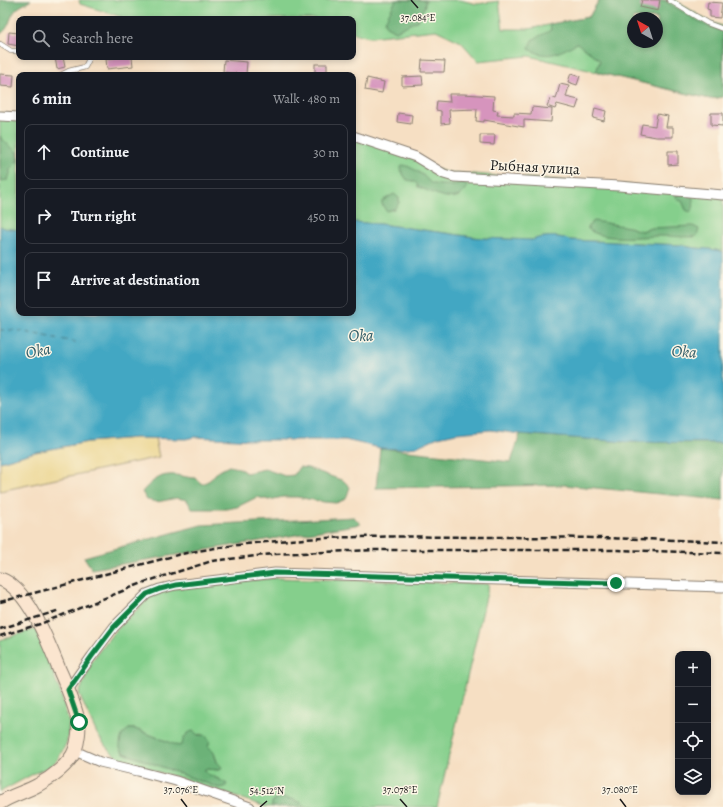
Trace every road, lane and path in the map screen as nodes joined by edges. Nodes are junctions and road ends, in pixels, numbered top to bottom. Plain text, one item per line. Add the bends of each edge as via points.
1 (669, 0) edge
2 (723, 29) edge
3 (0, 44) edge
4 (16, 51) edge
5 (88, 60) edge
6 (67, 72) edge
7 (0, 116) edge
8 (16, 117) edge
9 (356, 137) edge
10 (723, 195) edge
11 (0, 579) edge
12 (723, 587) edge
13 (68, 690) junction
14 (75, 751) junction
15 (0, 803) edge
16 (250, 807) edge

1 - 2 lane via 707,23
3 - 4 lane via 11,51
5 - 6 lane via 85,67
7 - 8 street
9 - 10 street, Рыбная улица via 416,157 444,174 454,177 619,186
11 - 13 main road via 22,596 40,624
12 - 13 street via 275,573 176,585 147,594 114,627
13 - 14 main road via 79,722
14 - 15 main road via 64,766 39,785
14 - 16 street via 100,762 176,781

